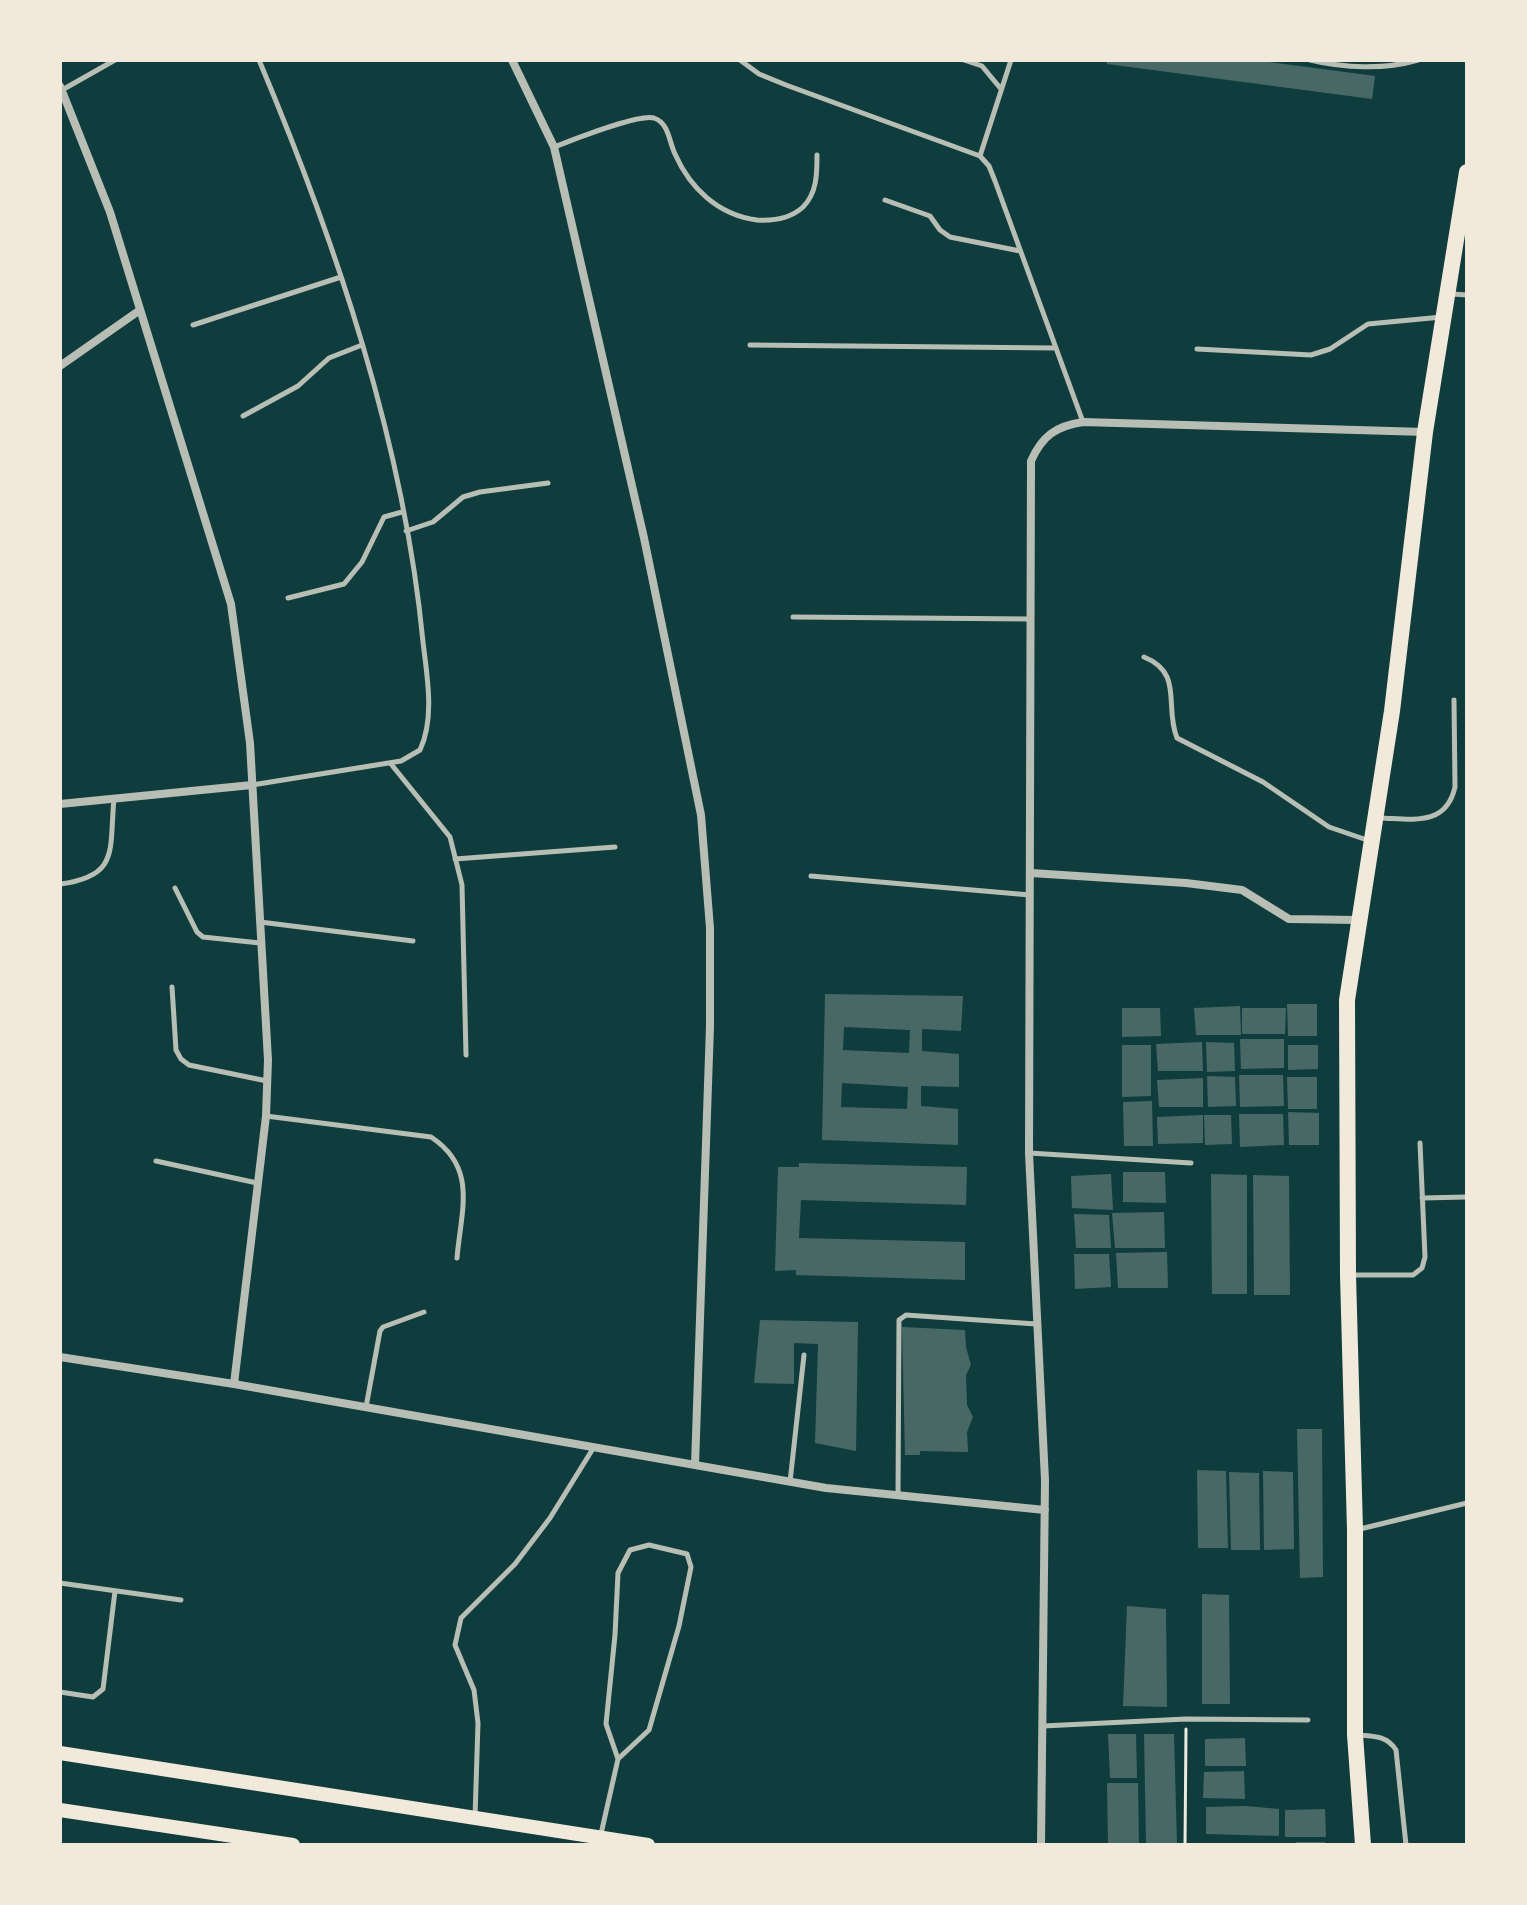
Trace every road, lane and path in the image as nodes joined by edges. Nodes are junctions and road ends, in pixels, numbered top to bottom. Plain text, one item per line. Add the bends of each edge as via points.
1 (115, 60) edge
2 (259, 60) edge
3 (512, 60) edge
4 (740, 60) edge
5 (964, 60) edge
6 (1011, 60) edge
7 (1310, 60) edge
8 (1418, 60) edge
9 (61, 88) edge
10 (1002, 89) junction
11 (554, 147) junction
12 (817, 155) dead end
13 (980, 156) junction
14 (1467, 172) edge
15 (885, 200) dead end
16 (1021, 252) junction
17 (341, 277) junction
18 (1446, 293) junction
19 (1467, 295) edge
20 (140, 310) junction
21 (1443, 317) junction
22 (193, 325) dead end
23 (362, 345) junction
24 (750, 345) dead end
25 (1056, 348) junction
26 (1197, 349) dead end
27 (60, 366) edge
28 (243, 416) dead end
29 (1083, 422) junction
30 (1425, 432) junction
31 (548, 483) dead end
32 (402, 512) junction
33 (406, 531) junction
34 (288, 598) dead end
35 (793, 617) dead end
36 (1031, 619) junction
37 (1144, 657) dead end
38 (1454, 700) dead end
39 (390, 763) junction
40 (252, 785) junction
41 (114, 799) junction
42 (60, 804) edge
43 (1375, 818) junction
44 (1371, 842) junction
45 (615, 847) dead end
46 (455, 859) junction
47 (1031, 873) junction
48 (811, 876) dead end
49 (60, 884) edge
50 (175, 888) dead end
51 (1031, 895) junction
52 (1358, 920) junction
53 (260, 922) junction
54 (413, 941) dead end
55 (261, 943) junction
56 (172, 987) dead end
57 (466, 1055) dead end
58 (267, 1081) junction
59 (266, 1116) junction
60 (1420, 1143) dead end
61 (1029, 1153) junction
62 (156, 1161) dead end
63 (1191, 1163) dead end
64 (258, 1183) junction
65 (1467, 1197) edge
66 (1422, 1198) junction
67 (457, 1258) dead end
68 (1348, 1275) junction
69 (424, 1312) dead end
70 (1037, 1324) junction
71 (804, 1355) dead end
72 (60, 1357) edge
73 (234, 1384) junction
74 (366, 1407) junction
75 (594, 1447) junction
76 (695, 1465) junction
77 (790, 1482) junction
78 (898, 1495) junction
79 (1467, 1503) edge
80 (1045, 1510) junction
81 (1355, 1530) junction
82 (60, 1583) edge
83 (115, 1591) junction
84 (181, 1600) dead end
85 (60, 1692) edge
86 (1186, 1719) junction
87 (1308, 1720) dead end
88 (1042, 1726) junction
89 (1355, 1735) junction
90 (60, 1753) edge
91 (618, 1759) junction
92 (60, 1810) edge
93 (475, 1818) junction
94 (600, 1838) junction
95 (293, 1845) edge
96 (648, 1845) edge
97 (1041, 1845) edge
98 (1185, 1845) edge
99 (1363, 1845) edge
100 (1406, 1845) edge

1 - 9 lane
2 - 17 lane
3 - 11 street
4 - 13 lane via 786,85
5 - 10 lane via 982,66
6 - 10 lane
7 - 8 lane via 1372,67
9 - 20 street via 110,212
10 - 13 lane
11 - 12 lane via 652,117 662,123 681,168 709,201 739,216 765,220 792,215 804,205 813,193
11 - 76 street via 701,815 710,928 710,1026
13 - 16 lane via 989,166
14 - 18 main road
15 - 16 lane via 930,216 950,237
16 - 25 lane
17 - 22 lane
17 - 23 lane
18 - 19 lane
18 - 21 main road
20 - 27 street
20 - 40 street via 231,604
21 - 26 lane via 1368,324 1311,355
21 - 30 main road
23 - 28 lane via 329,358 298,386
23 - 32 lane
24 - 25 lane
25 - 29 lane
29 - 30 street
29 - 36 street via 1052,431 1031,461
30 - 43 main road
31 - 33 lane via 463,497 433,522
32 - 33 lane
32 - 34 lane via 384,517 362,562 344,584
33 - 39 lane via 421,617 428,723 420,750
35 - 36 lane
36 - 47 street
37 - 44 lane via 1160,664 1168,676 1177,738 1263,782 1329,827
38 - 43 lane via 1455,787 1446,809 1426,819
39 - 40 lane
39 - 46 lane via 450,837
40 - 41 street
40 - 53 street
41 - 42 street
41 - 49 lane via 108,861 99,873
43 - 44 main road
44 - 52 main road
45 - 46 lane
46 - 57 lane via 462,885
47 - 51 street
47 - 52 street via 1242,890 1289,919
48 - 51 lane
50 - 55 lane via 203,937
51 - 61 street
52 - 68 main road via 1347,1000
53 - 54 lane
53 - 55 street
55 - 58 street
56 - 58 lane via 181,1059
58 - 59 street
59 - 64 street
59 - 67 lane via 431,1137 447,1148 460,1166 463,1188
60 - 66 lane
61 - 63 lane
61 - 70 street
62 - 64 lane
64 - 73 street
65 - 66 lane
66 - 68 lane via 1422,1268 1413,1275
68 - 81 main road
69 - 74 lane via 380,1331
70 - 78 lane via 906,1315 899,1320
70 - 80 street
71 - 77 lane
72 - 73 street
73 - 74 street
74 - 75 street
75 - 76 street
75 - 93 lane via 515,1564 461,1618 455,1645 474,1690 478,1723
76 - 77 street
77 - 78 street
78 - 80 street
79 - 81 lane
80 - 88 street
81 - 89 main road
82 - 83 lane
83 - 84 lane
83 - 85 lane via 103,1689 93,1697
86 - 87 lane
86 - 88 lane
86 - 98 path
88 - 97 street
89 - 99 main road
89 - 100 lane via 1390,1741 1396,1750
90 - 93 main road
91 - 91 lane via 606,1724 618,1573 630,1550 649,1545 687,1554 691,1567 679,1626 649,1730
91 - 94 lane
92 - 95 main road
93 - 94 main road
94 - 96 main road

